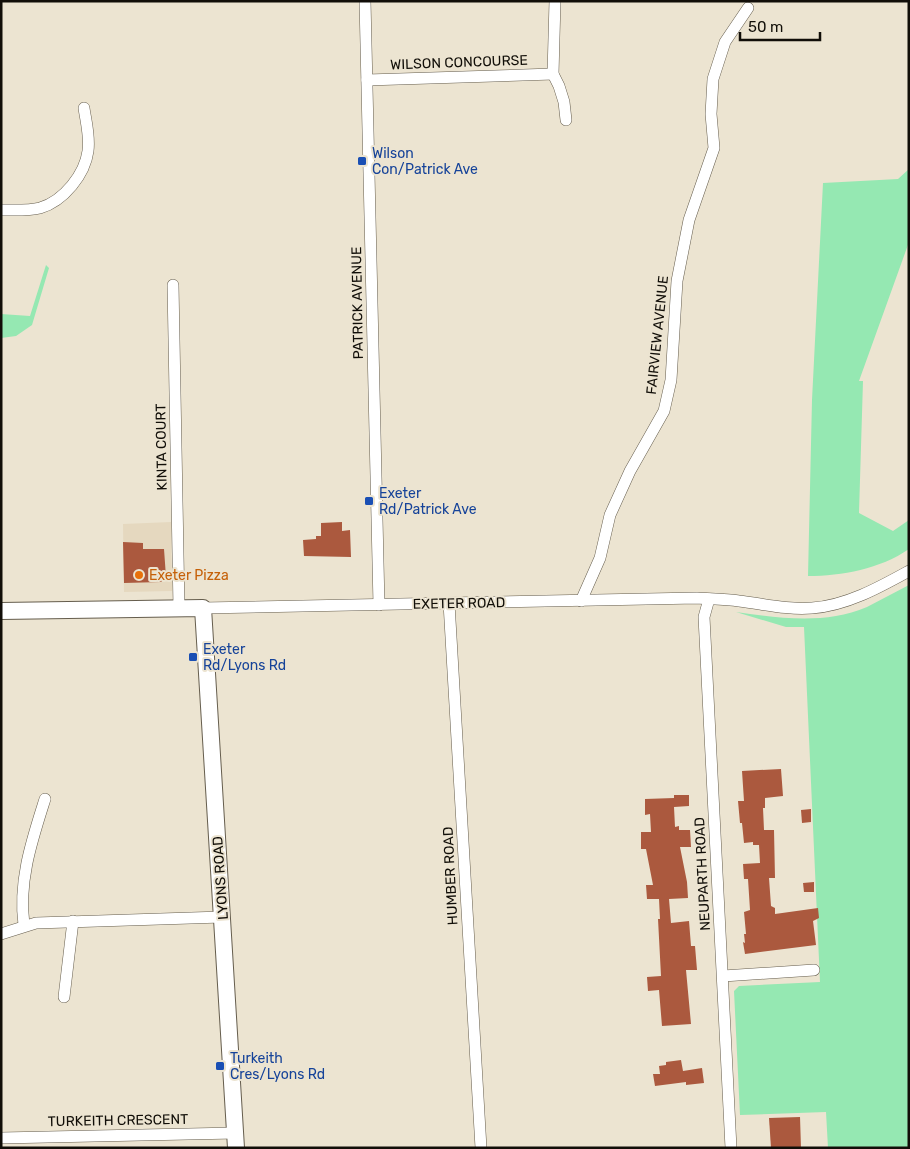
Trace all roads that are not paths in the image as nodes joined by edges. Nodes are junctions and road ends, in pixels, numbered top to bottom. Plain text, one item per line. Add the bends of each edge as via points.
1 (365, 1) edge
2 (555, 1) edge
3 (748, 8) dead end
4 (553, 74) junction
5 (367, 80) junction
6 (84, 108) dead end
7 (566, 120) dead end
8 (1, 210) edge
9 (173, 284) dead end
10 (909, 571) edge
11 (709, 599) junction
12 (581, 601) junction
13 (449, 603) junction
14 (379, 604) junction
15 (179, 608) junction
16 (203, 608) junction
17 (1, 611) edge
18 (45, 799) dead end
19 (222, 917) junction
20 (73, 921) junction
21 (24, 925) junction
22 (1, 934) edge
23 (814, 970) dead end
24 (723, 976) junction
25 (64, 997) dead end
26 (1, 1138) edge
27 (236, 1140) edge
28 (73, 1142) edge
29 (481, 1148) edge
30 (731, 1148) edge

1 - 5 street, PATRICK AVENUE
2 - 4 street
3 - 12 street, FAIRVIEW AVENUE via 725,42 713,79 711,114 714,148 689,220 677,281 671,380 664,411 630,471 610,515 600,558
4 - 5 street, WILSON CONCOURSE
4 - 7 street via 564,102
5 - 14 street, PATRICK AVENUE
6 - 8 street via 88,150 86,164 74,184 42,207
9 - 15 street, KINTA COURT
10 - 11 street, EXETER ROAD via 870,591 836,604 814,608
11 - 12 street, EXETER ROAD
11 - 24 street, NEUPARTH ROAD via 704,617
12 - 13 street, EXETER ROAD
13 - 14 street, EXETER ROAD
13 - 29 street, HUMBER ROAD
14 - 16 street, EXETER ROAD
15 - 16 main road, EXETER ROAD
15 - 17 main road, EXETER ROAD
16 - 19 main road, LYONS ROAD
18 - 21 street via 30,846 23,887
19 - 20 street
19 - 27 main road, LYONS ROAD
20 - 21 street
20 - 25 street
21 - 22 street
23 - 24 street
24 - 30 street, NEUPARTH ROAD
26 - 28 street, TURKEITH CRESCENT
27 - 28 street, TURKEITH CRESCENT

